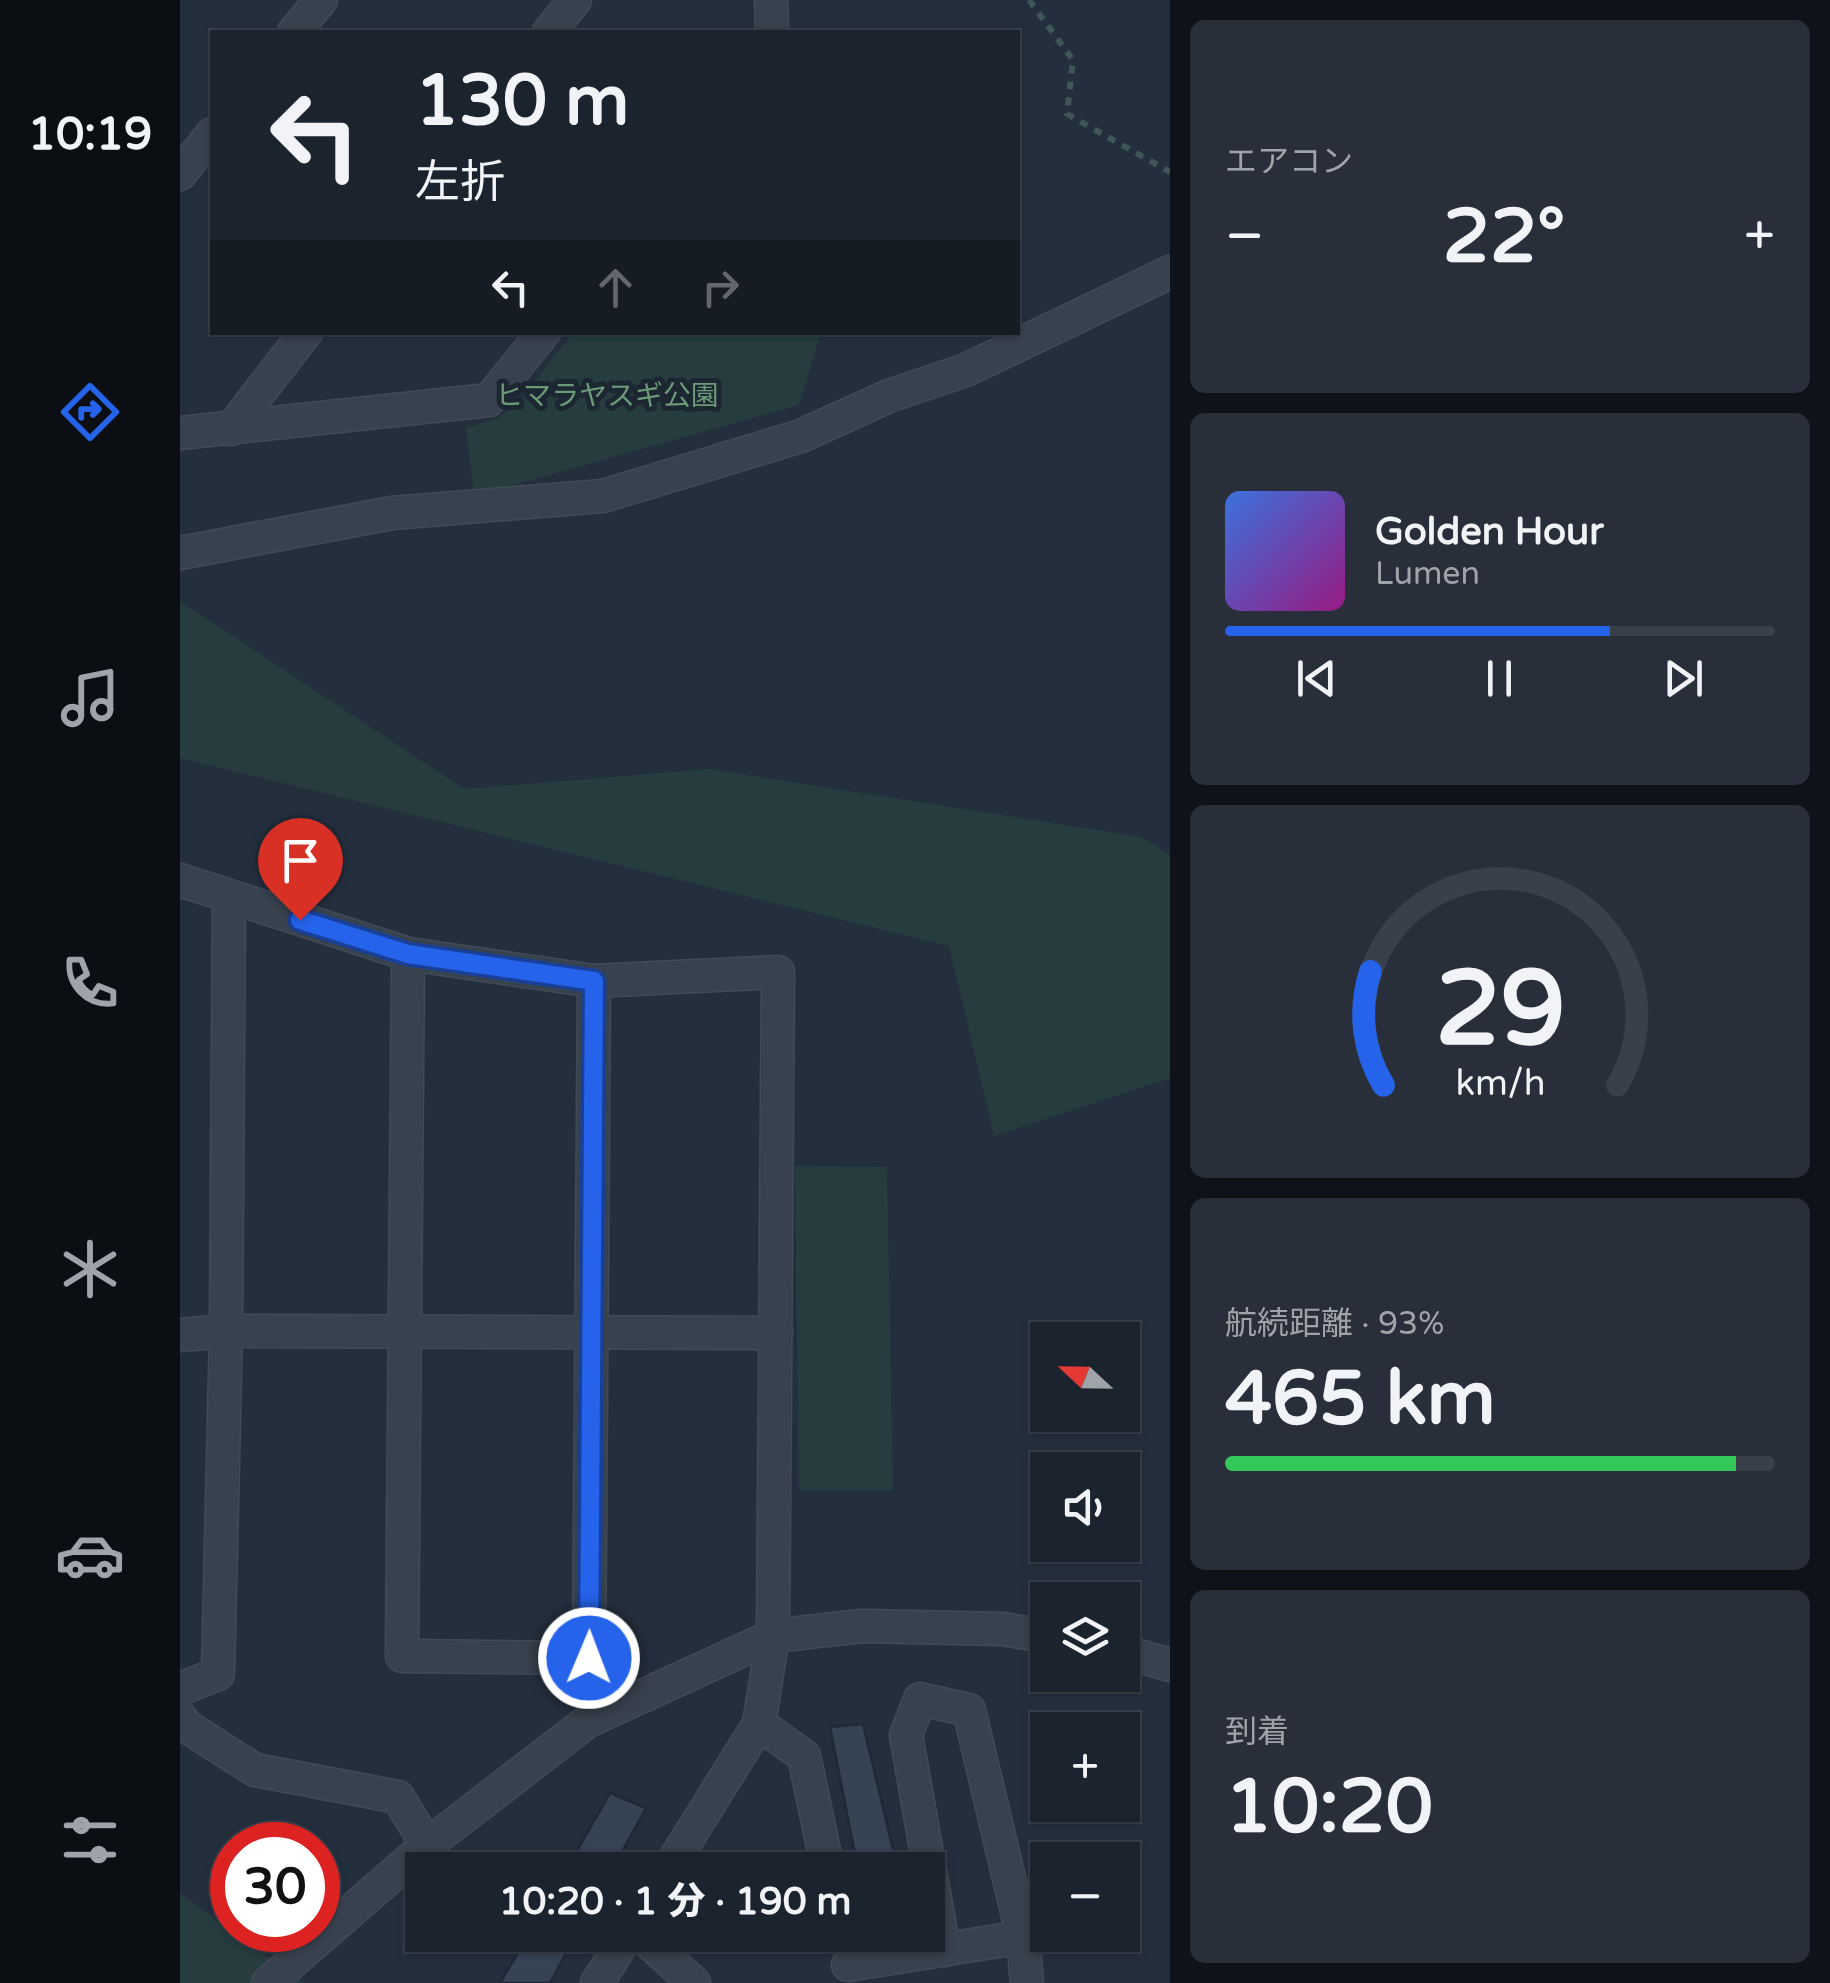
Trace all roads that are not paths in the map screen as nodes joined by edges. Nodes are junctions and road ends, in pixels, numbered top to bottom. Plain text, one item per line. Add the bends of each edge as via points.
1 (320, 0) edge
2 (575, 0) edge
3 (771, 0) edge
4 (296, 30) edge
5 (551, 30) edge
6 (772, 30) edge
7 (210, 136) edge
8 (180, 174) edge
9 (1170, 272) edge
10 (304, 335) edge
11 (542, 335) edge
12 (231, 429) junction
13 (180, 433) edge
14 (180, 553) edge
15 (180, 880) edge
16 (228, 898) junction
17 (408, 954) junction
18 (594, 981) junction
19 (226, 1331) junction
20 (594, 1332) junction
21 (776, 1333) junction
22 (403, 1334) junction
23 (180, 1336) edge
24 (1030, 1634) edge
25 (773, 1636) junction
26 (1140, 1656) edge
27 (1170, 1665) edge
28 (180, 1689) edge
29 (180, 1717) edge
30 (759, 1724) junction
31 (428, 1846) junction
32 (679, 1852) edge
33 (824, 1852) edge
34 (927, 1852) edge
35 (1023, 1937) junction
36 (945, 1950) edge
37 (617, 1952) edge
38 (660, 1952) edge
39 (926, 1952) edge
40 (847, 1961) edge
41 (268, 1983) edge
42 (598, 1983) edge
43 (694, 1983) edge
44 (1027, 1983) edge

1 - 4 street
2 - 5 street
3 - 6 street
7 - 8 street
9 - 14 street via 966,370 801,436 603,496 392,513
10 - 12 street
11 - 12 street via 489,400
12 - 13 street
15 - 16 street
16 - 17 street
16 - 19 street
17 - 18 street
17 - 22 street
18 - 20 street
18 - 21 street via 778,972
19 - 22 street
19 - 23 street
19 - 28 street via 218,1674
20 - 21 street
20 - 22 street
20 - 22 street via 589,1658 402,1656
21 - 25 street
24 - 25 street via 862,1626
25 - 30 street
25 - 31 street via 588,1721
26 - 27 street
29 - 31 street via 255,1770 398,1797
30 - 32 street
30 - 33 street via 804,1756
31 - 41 street
34 - 35 street via 906,1735 920,1698 969,1710
35 - 36 street
35 - 44 street
37 - 42 street
38 - 43 street
39 - 40 street

